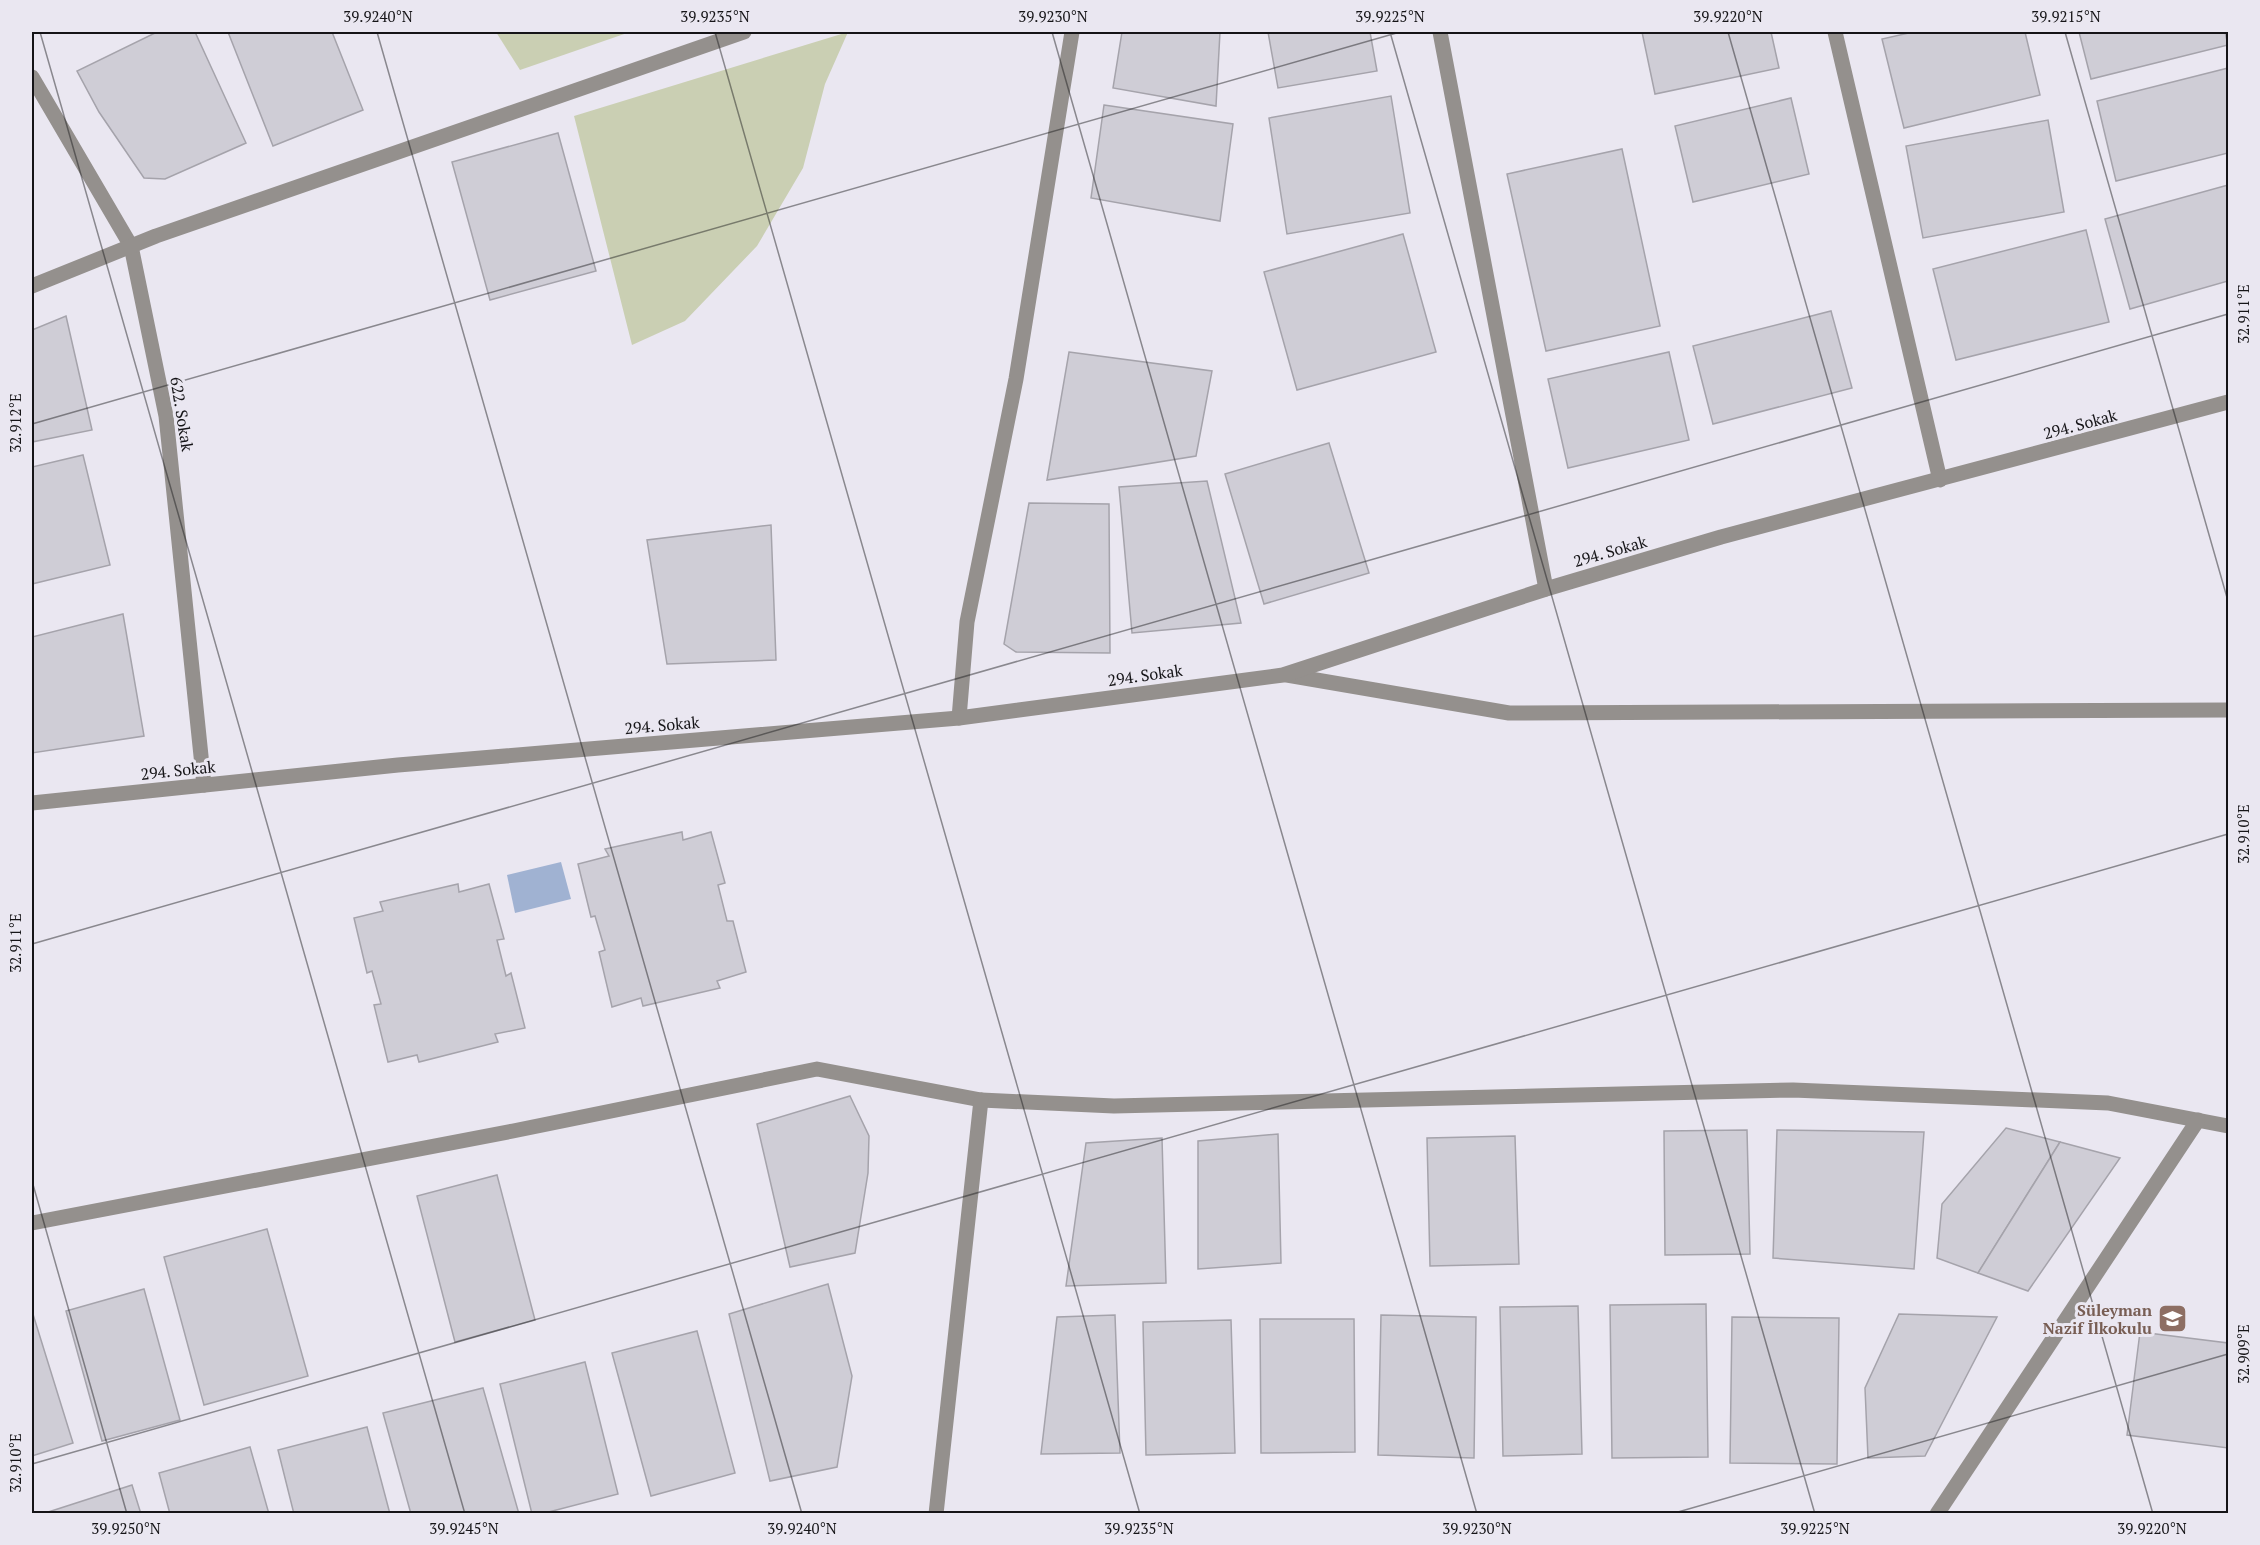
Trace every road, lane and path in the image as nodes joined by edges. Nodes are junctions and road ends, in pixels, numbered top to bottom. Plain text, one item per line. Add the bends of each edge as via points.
1 (744, 32) edge
2 (1072, 32) edge
3 (1440, 32) edge
4 (1835, 32) edge
5 (32, 77) edge
6 (132, 246) junction
7 (32, 286) edge
8 (2229, 402) edge
9 (1940, 480) junction
10 (1546, 589) junction
11 (1283, 675) junction
12 (2229, 710) edge
13 (959, 718) junction
14 (204, 785) junction
15 (32, 803) edge
16 (981, 1100) junction
17 (2198, 1120) junction
18 (2229, 1126) edge
19 (32, 1222) edge
20 (936, 1514) edge
21 (1937, 1514) edge

1 - 6 street
2 - 13 street via 1016,379 967,622
3 - 10 street
4 - 9 street
5 - 6 street, 622. Sokak
6 - 7 street
6 - 14 street, 622. Sokak via 166,416
8 - 9 street, 294. Sokak
9 - 10 street, 294. Sokak via 1721,537
10 - 11 street, 294. Sokak
11 - 12 street via 1509,713
11 - 13 street, 294. Sokak
13 - 14 street, 294. Sokak
14 - 15 street, 294. Sokak
16 - 17 street via 1114,1106 1794,1090 2108,1103
16 - 19 street via 817,1069
16 - 20 street
17 - 18 street
17 - 21 street

